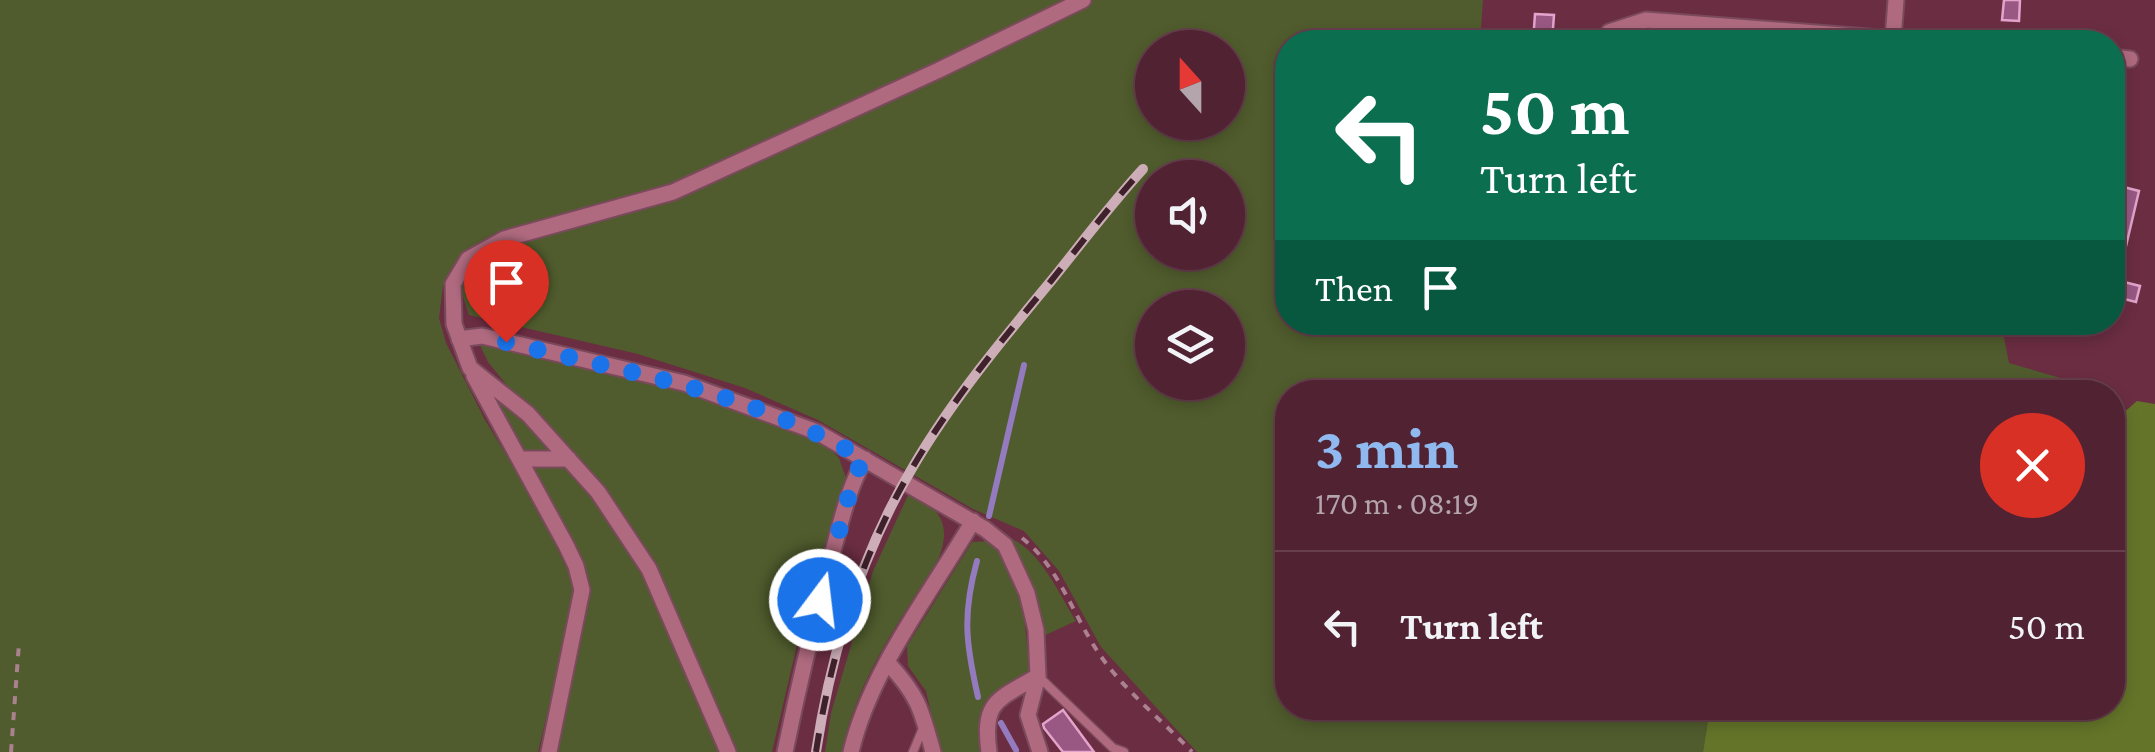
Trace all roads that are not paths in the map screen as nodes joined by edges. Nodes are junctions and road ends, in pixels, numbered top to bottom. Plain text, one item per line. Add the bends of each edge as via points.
1 (1083, 0) edge
2 (1896, 0) edge
3 (1615, 30) edge
4 (1776, 30) edge
5 (1894, 30) edge
6 (2125, 58) edge
7 (2130, 58) dead end
8 (459, 339) junction
9 (470, 368) junction
10 (569, 459) junction
11 (864, 459) junction
12 (522, 460) junction
13 (973, 520) junction
14 (888, 664) junction
15 (1038, 676) junction
16 (925, 724) junction
17 (548, 752) edge
18 (728, 752) edge
19 (785, 752) edge
20 (851, 752) edge
21 (913, 752) edge
22 (932, 752) edge
23 (990, 752) edge
24 (1040, 752) edge
25 (1124, 752) edge

1 - 8 street via 673,192 482,248 453,284
2 - 5 street
3 - 4 street via 1646,20
6 - 7 street
8 - 9 street
8 - 11 street via 482,336 684,383 817,432
9 - 10 street via 528,414
9 - 12 street
10 - 12 street
10 - 18 street via 648,569
11 - 13 street
11 - 19 street via 832,556
12 - 17 street via 582,590
13 - 14 street
13 - 15 street via 1005,545 1027,594
14 - 16 street via 913,690
14 - 20 street
15 - 23 street via 993,706 987,718
15 - 24 street via 1028,715
15 - 25 lane
16 - 21 lane
16 - 22 street

